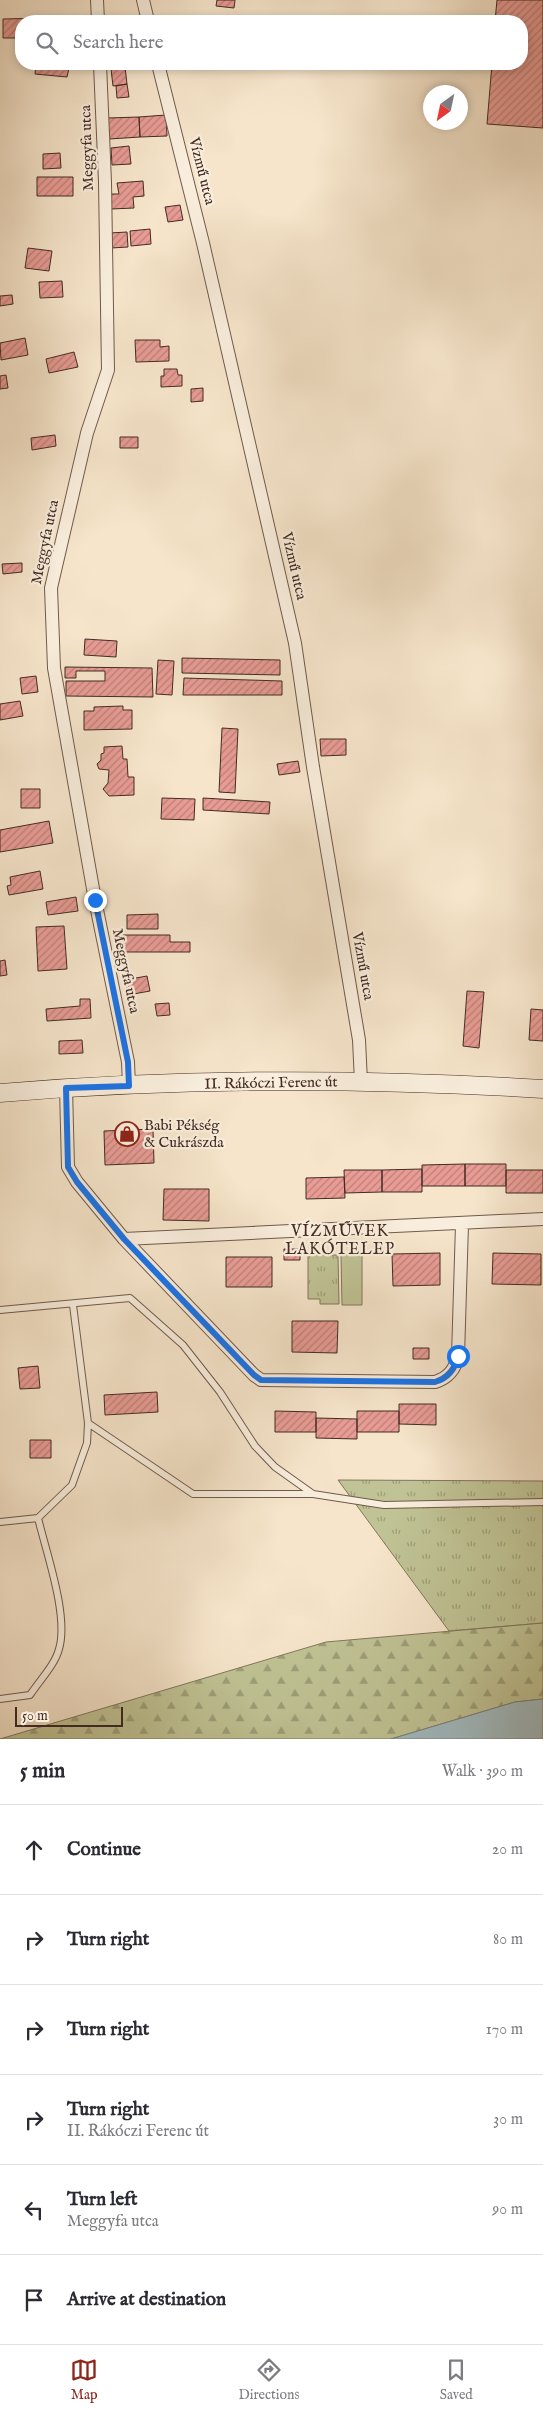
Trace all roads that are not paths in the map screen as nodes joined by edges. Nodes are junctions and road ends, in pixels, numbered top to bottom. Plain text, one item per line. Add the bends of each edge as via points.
1 (97, 0) edge
2 (143, 0) edge
3 (98, 15) edge
4 (147, 15) edge
5 (100, 70) edge
6 (160, 70) edge
7 (361, 1082) junction
8 (129, 1086) junction
9 (66, 1088) junction
10 (543, 1089) edge
11 (0, 1093) edge
12 (543, 1219) edge
13 (462, 1224) junction
14 (124, 1239) junction
15 (73, 1305) junction
16 (0, 1310) edge
17 (88, 1423) junction
18 (313, 1494) junction
19 (543, 1502) edge
20 (38, 1518) junction
21 (0, 1522) edge
22 (0, 1699) edge

1 - 3 street
2 - 4 street
5 - 8 street, Meggyfa utca via 108,370 87,433 50,588 54,668 95,900 128,1062
6 - 7 street, Vízmű utca via 203,243 295,644 312,767 359,1040
7 - 8 main road, II. Rákóczi Ferenc út
7 - 10 main road, II. Rákóczi Ferenc út
8 - 9 main road, II. Rákóczi Ferenc út
9 - 11 main road, II. Rákóczi Ferenc út
9 - 14 street via 68,1167
12 - 13 street
13 - 14 street
13 - 14 street via 458,1356 450,1374 435,1382 261,1380
15 - 16 lane
15 - 17 lane
15 - 18 lane via 130,1298 183,1344 268,1460
17 - 18 lane via 193,1494
17 - 20 lane via 86,1443 72,1485
18 - 19 lane via 384,1505
20 - 21 lane
20 - 22 lane via 59,1604 62,1635 59,1652 30,1695

